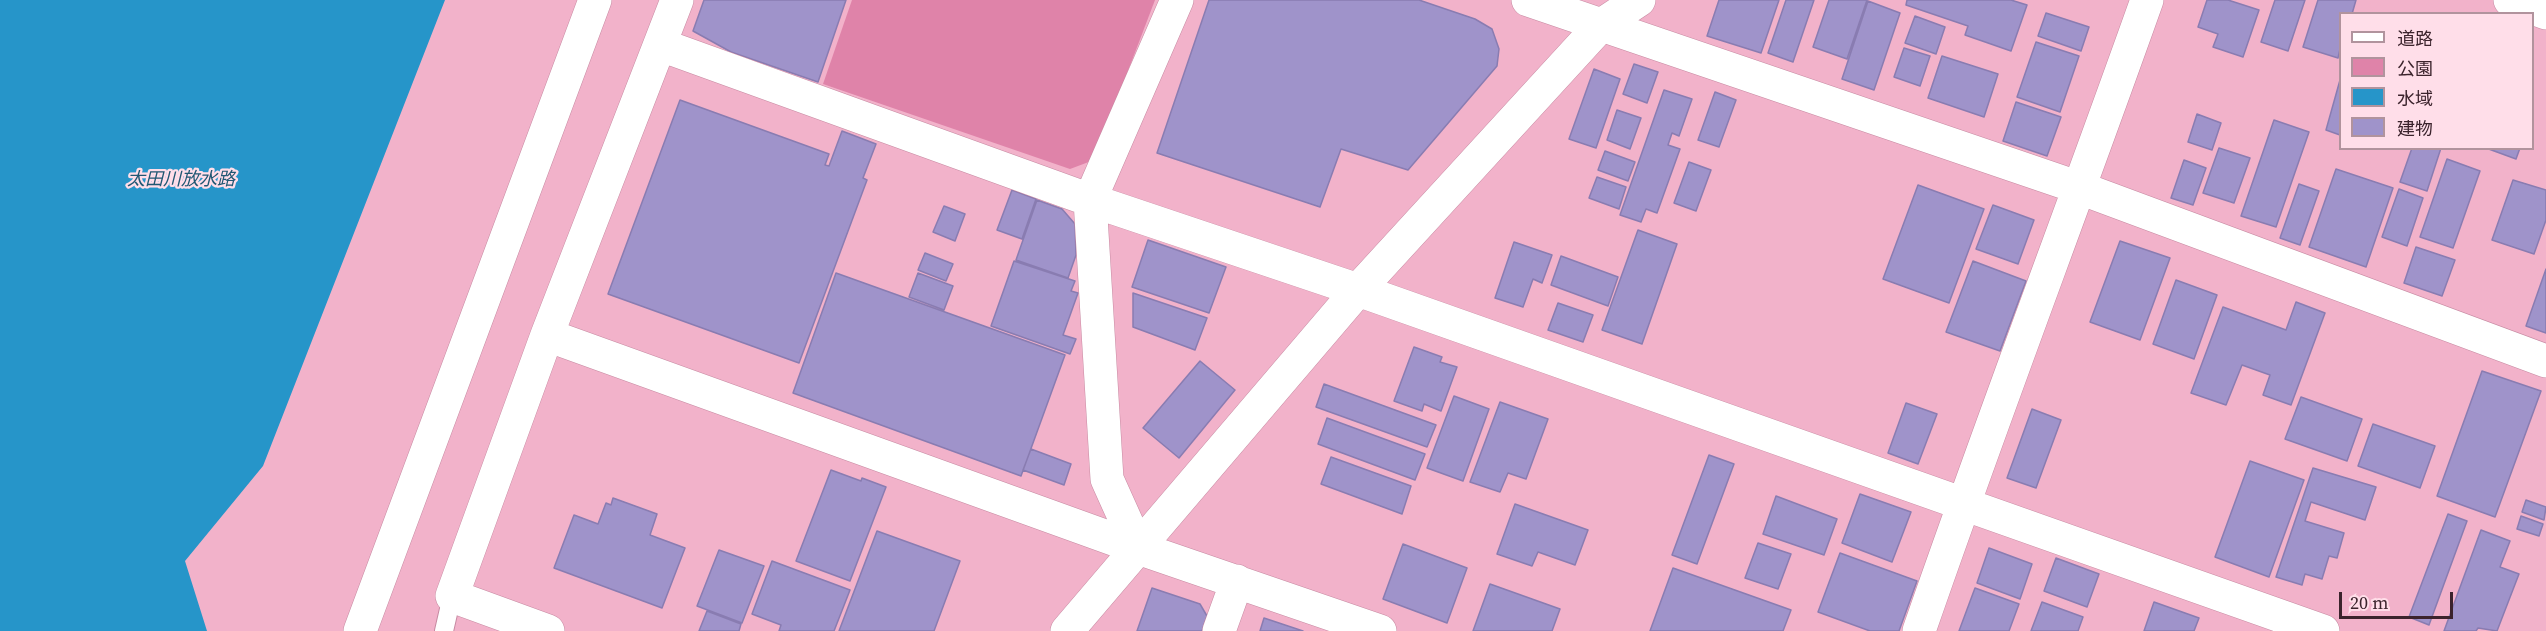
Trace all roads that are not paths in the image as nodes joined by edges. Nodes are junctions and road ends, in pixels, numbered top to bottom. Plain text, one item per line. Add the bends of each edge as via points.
1 (595, 0) edge
2 (677, 0) edge
3 (1176, 0) edge
4 (1528, 0) edge
5 (1638, 0) edge
6 (2147, 0) edge
7 (2510, 0) edge
8 (2546, 13) edge
9 (1600, 26) junction
10 (661, 45) junction
11 (2080, 188) junction
12 (1090, 200) junction
13 (1358, 290) junction
14 (547, 335) junction
15 (2546, 361) edge
16 (1963, 504) junction
17 (1138, 549) junction
18 (1237, 581) junction
19 (452, 596) junction
20 (360, 631) edge
21 (444, 631) edge
22 (548, 631) edge
23 (1067, 631) edge
24 (1219, 631) edge
25 (1380, 631) edge
26 (1919, 631) edge
27 (2323, 631) edge

1 - 20 street
2 - 10 street
3 - 12 street
4 - 9 street
5 - 9 street
6 - 11 street
7 - 8 street
9 - 11 street
9 - 13 street
10 - 12 street
10 - 14 street
11 - 15 street
11 - 16 street
12 - 13 street
12 - 17 street via 1107,479
13 - 16 street
13 - 17 street
14 - 17 street
14 - 19 street
16 - 26 street
16 - 27 street
17 - 18 street
17 - 23 street
18 - 24 street
18 - 25 street
19 - 21 lane
19 - 22 street

